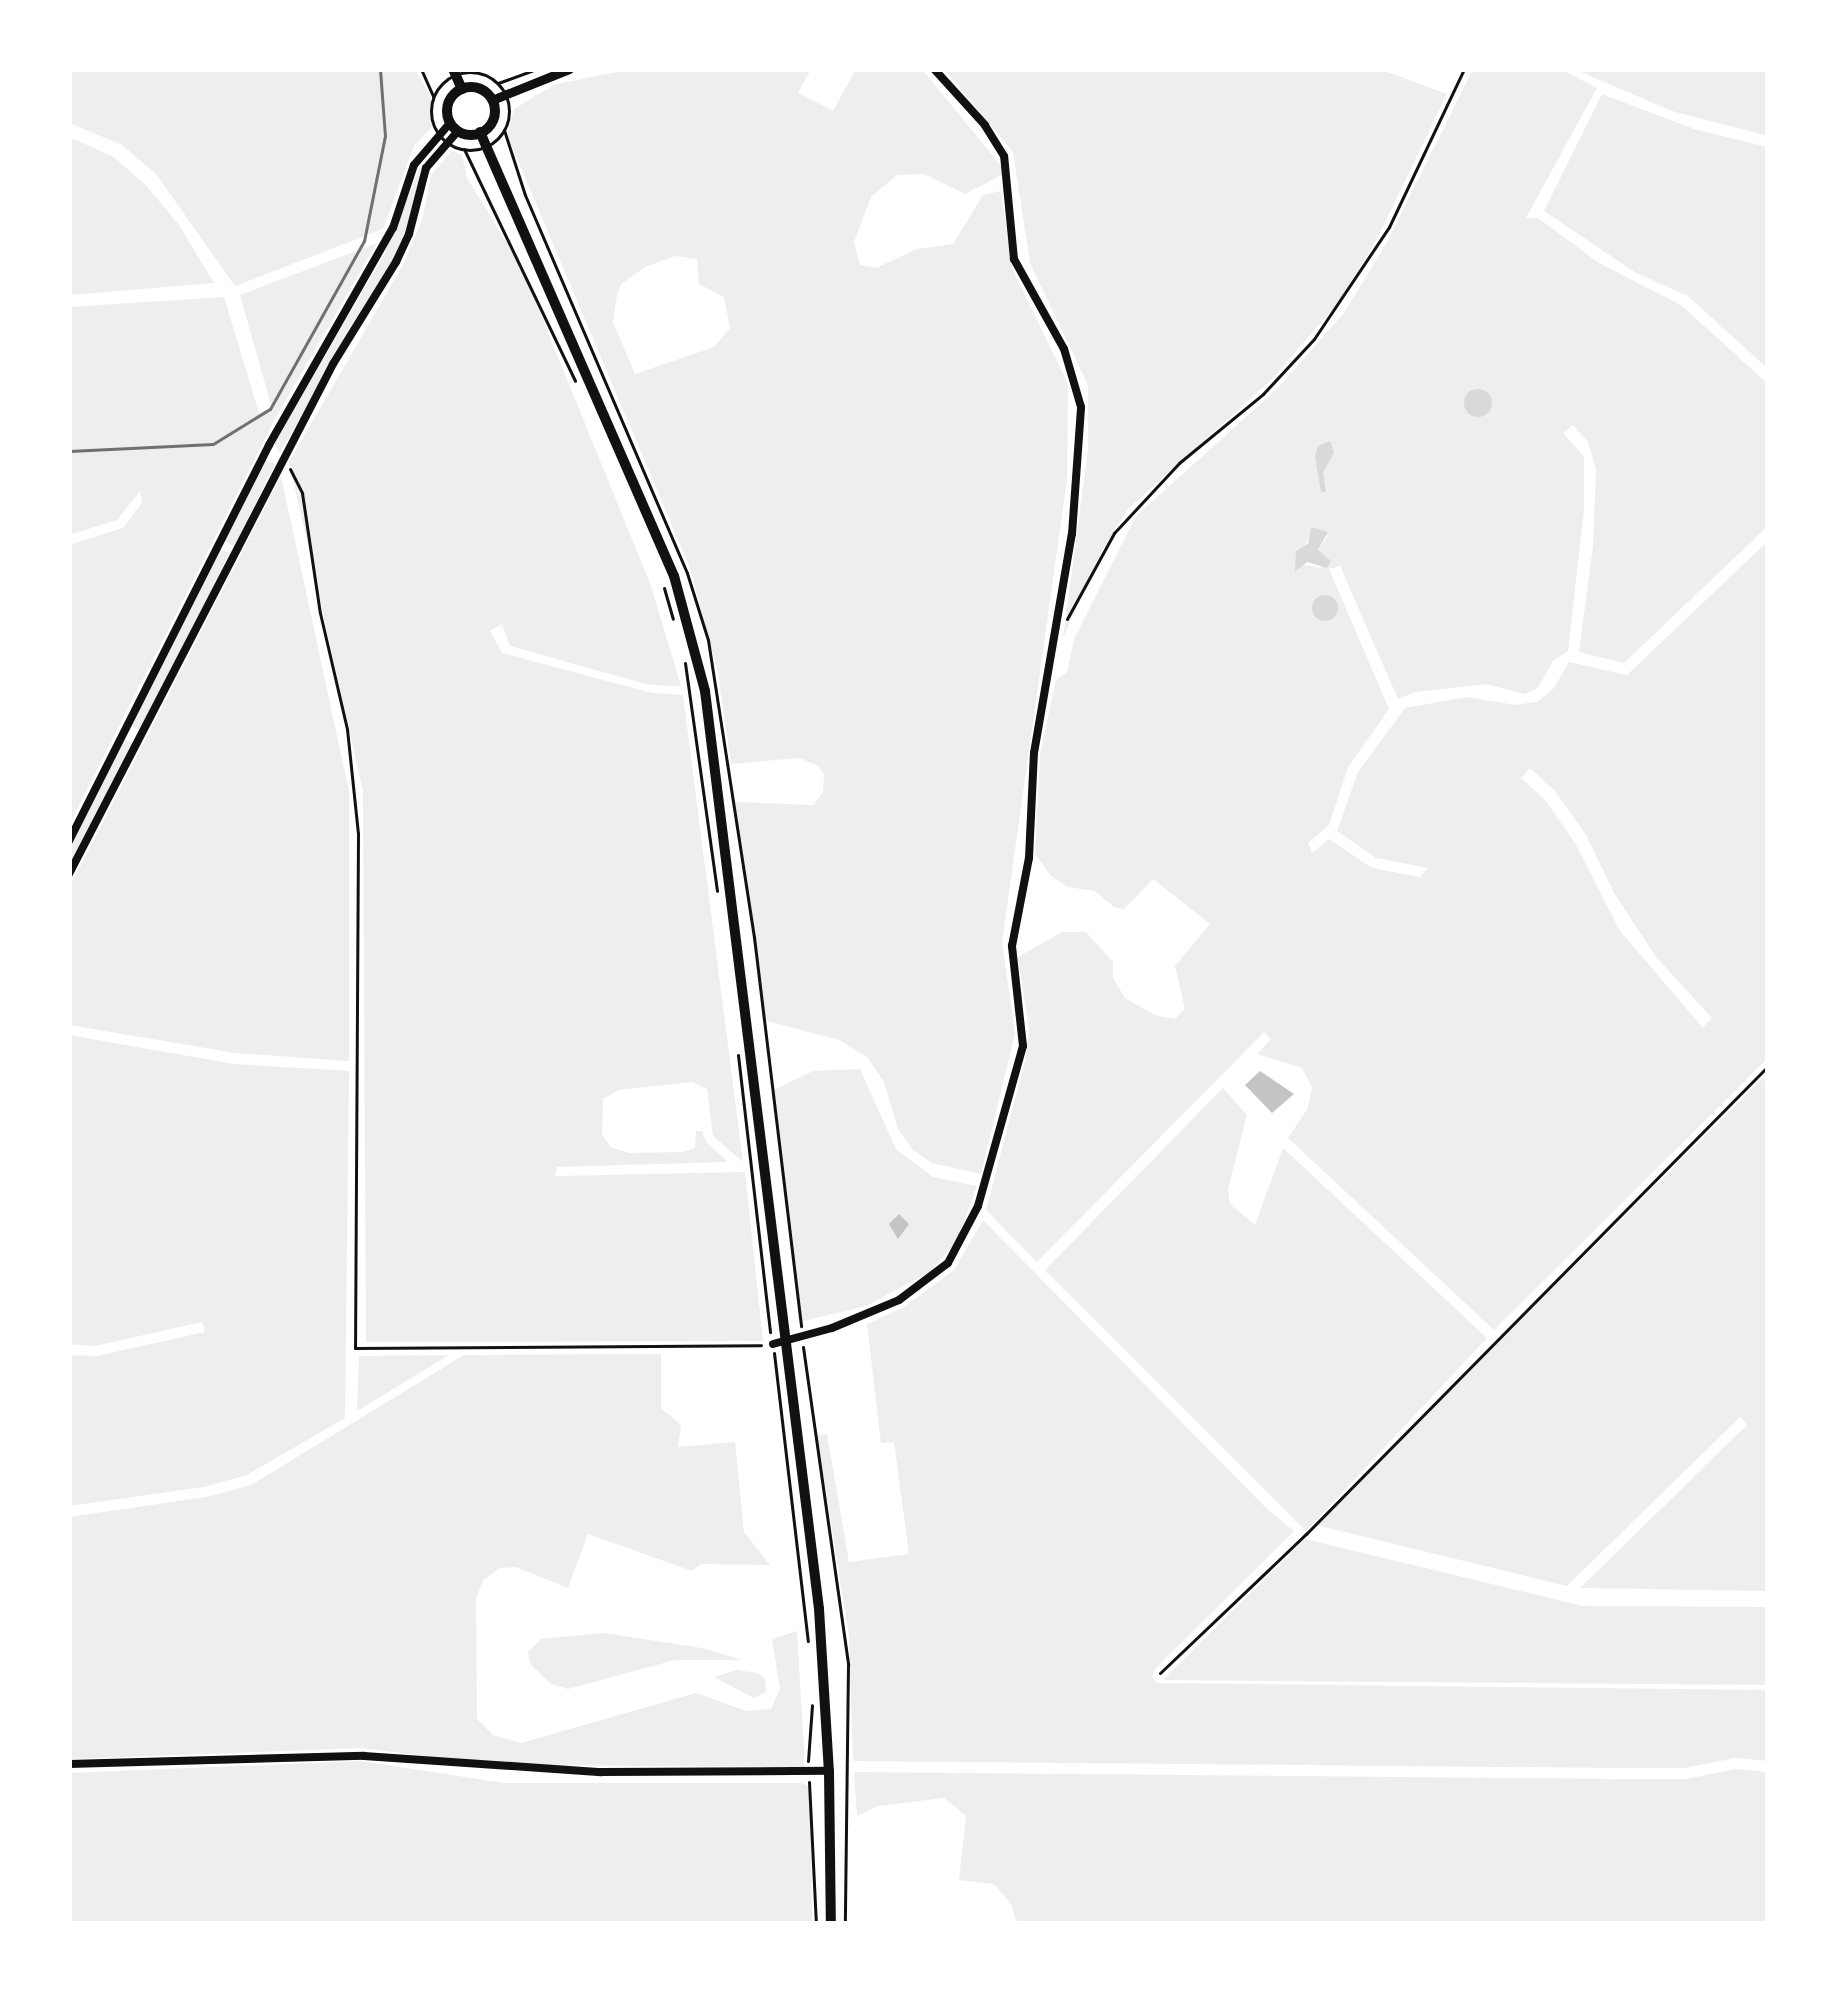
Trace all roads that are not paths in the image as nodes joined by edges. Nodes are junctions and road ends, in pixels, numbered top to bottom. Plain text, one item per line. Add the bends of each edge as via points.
1 (568, 69) edge
2 (934, 69) edge
3 (455, 72) edge
4 (461, 88) junction
5 (492, 100) junction
6 (454, 127) junction
7 (481, 132) junction
8 (124, 732) junction
9 (140, 740) junction
10 (69, 841) edge
11 (69, 874) edge
12 (780, 1343) junction
13 (69, 1764) edge
14 (829, 1771) junction
15 (831, 1924) edge

1 - 5 street via 508,100
2 - 12 street via 1004,156 1014,259 1064,349 1081,407 1072,534 1034,753 1029,858 1012,946 1023,1046 978,1206 948,1263 898,1300
3 - 4 main road
4 - 5 main road via 476,87
4 - 6 main road via 448,106
5 - 7 main road via 493,119
6 - 7 main road
6 - 8 street via 414,165 393,228 269,445
6 - 9 street via 426,168 396,262 283,459
7 - 12 main road via 693,634 713,741
8 - 9 street
8 - 10 street
9 - 11 street
12 - 14 main road via 819,1609
13 - 14 street via 364,1756 577,1771
14 - 15 main road

